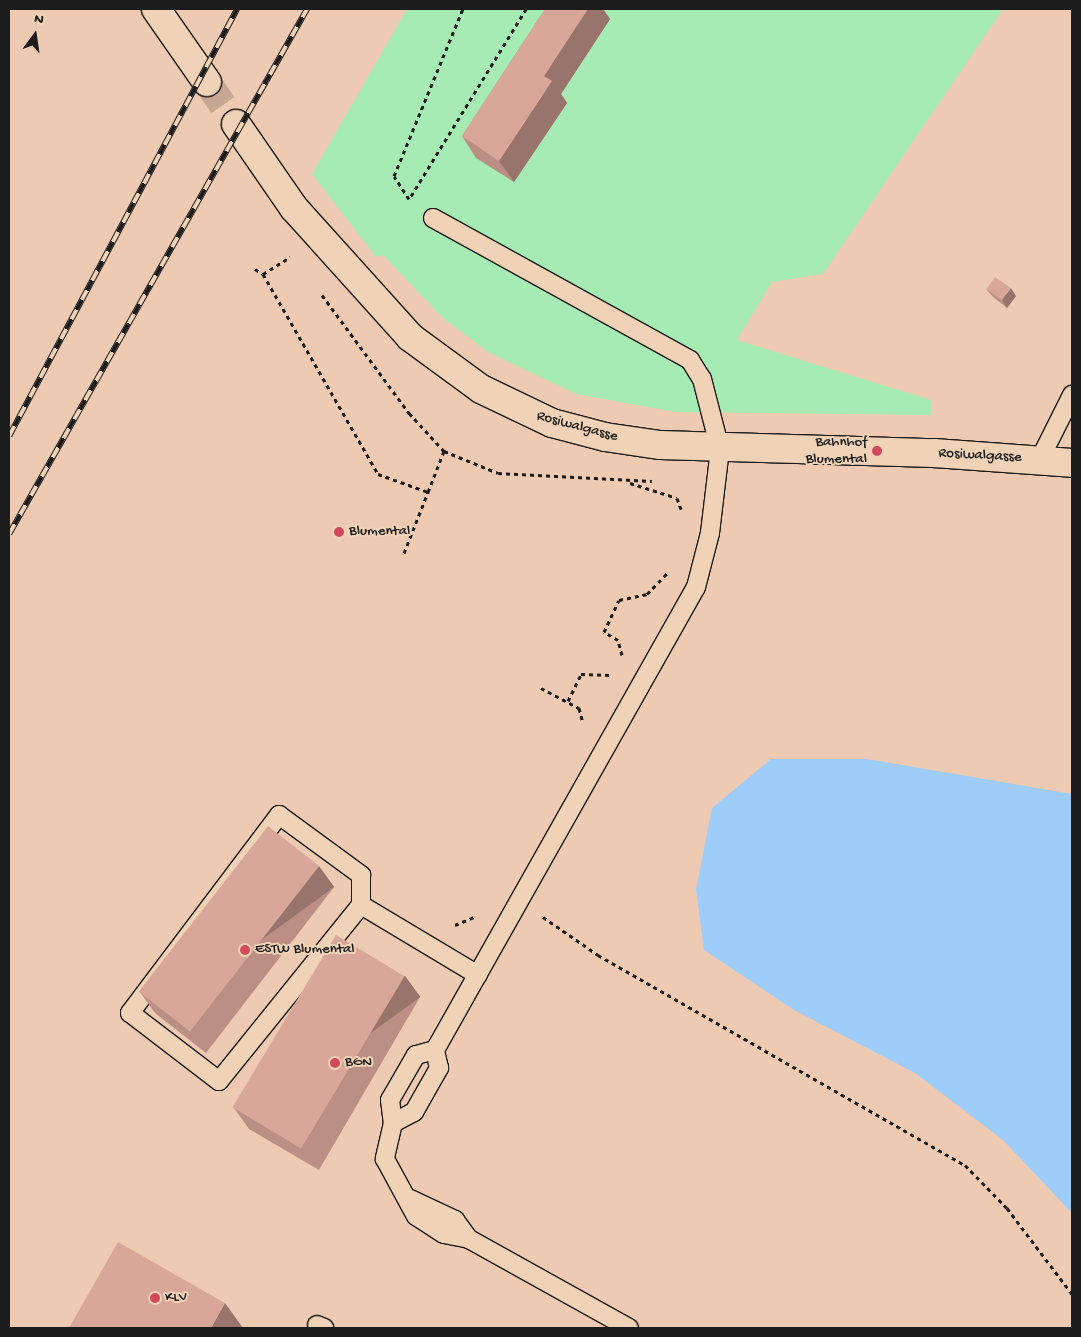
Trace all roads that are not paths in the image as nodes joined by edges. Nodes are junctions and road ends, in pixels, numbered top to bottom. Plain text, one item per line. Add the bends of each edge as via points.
1 (156, 9) edge
2 (207, 82) tunnel mouth
3 (236, 124) tunnel mouth
4 (433, 218) road end
5 (1072, 395) edge
6 (720, 449) junction
7 (1040, 459) junction
8 (1072, 463) edge
9 (361, 905) junction
10 (478, 975) junction
11 (435, 1050) junction
12 (393, 1123) junction
13 (628, 1328) edge

1 - 2 street
3 - 6 street, Rosiwalgasse via 294,208 410,337 454,372 517,408 552,422 604,437
4 - 6 lane via 690,360 702,379
5 - 7 lane
6 - 7 street, Rosiwalgasse
6 - 10 lane via 710,533 696,587
7 - 8 street, Rosiwalgasse
9 - 9 lane via 361,875 279,815 130,1013 219,1081
9 - 10 lane
10 - 11 lane
11 - 12 lane via 439,1068 414,1112
11 - 12 lane via 416,1055 390,1100
12 - 13 lane via 385,1159 410,1199 455,1220 469,1239

